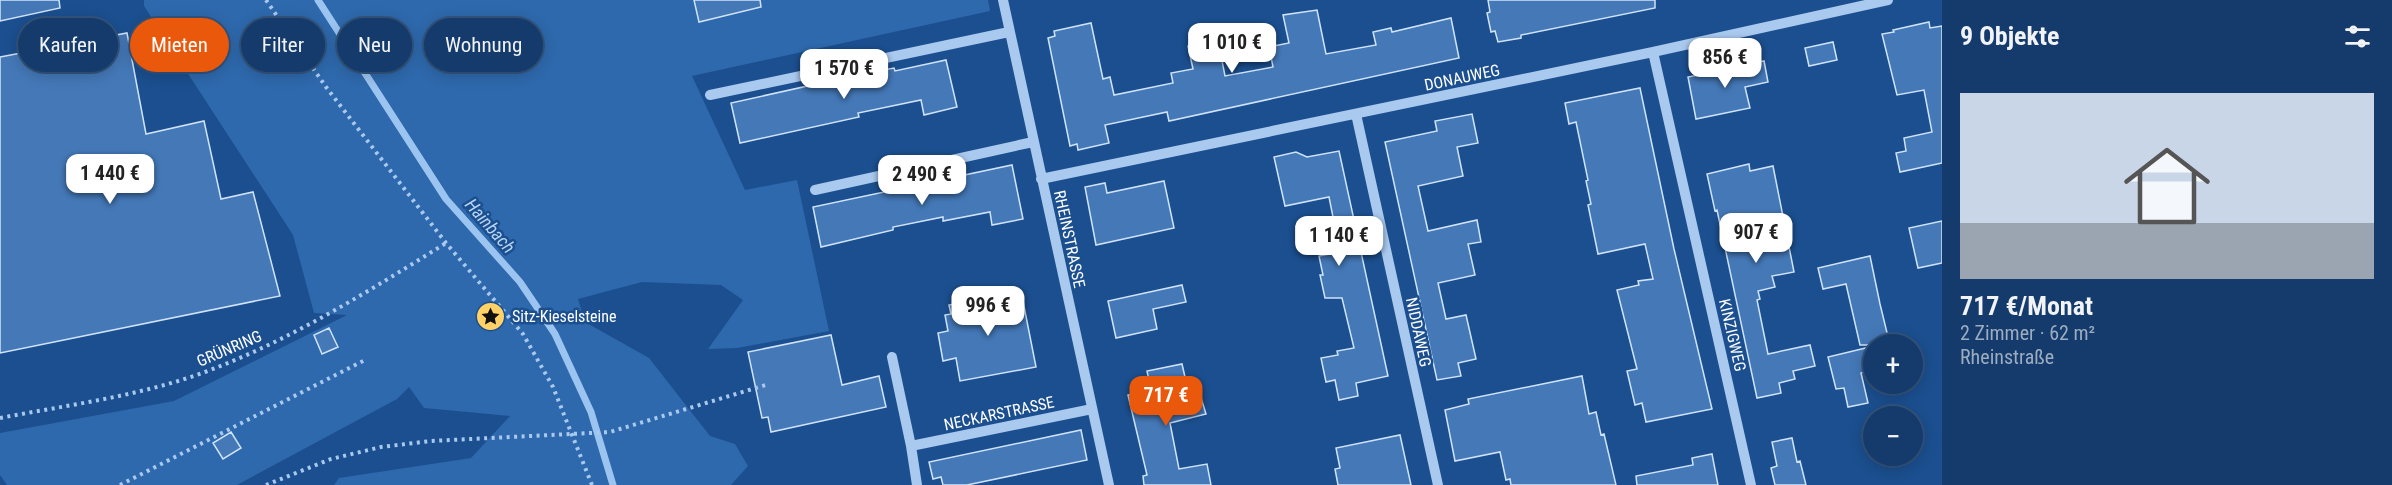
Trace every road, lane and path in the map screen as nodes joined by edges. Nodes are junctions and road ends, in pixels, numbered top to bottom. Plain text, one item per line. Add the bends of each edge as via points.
1 (266, 0) edge
2 (1003, 0) edge
3 (1888, 0) edge
4 (1009, 32) junction
5 (1653, 52) junction
6 (710, 95) dead end
7 (1356, 114) junction
8 (1033, 142) junction
9 (1041, 178) junction
10 (815, 190) dead end
11 (446, 243) junction
12 (892, 357) dead end
13 (365, 360) dead end
14 (769, 384) dead end
15 (1092, 409) junction
16 (0, 418) edge
17 (573, 435) junction
18 (911, 446) junction
19 (120, 485) edge
20 (266, 485) edge
21 (592, 485) edge
22 (917, 485) edge
23 (1109, 485) edge
24 (1438, 485) edge
25 (1751, 485) edge

1 - 11 path via 326,87
2 - 4 street, RHEINSTRASSE
3 - 5 street, DONAUWEG
4 - 6 street
4 - 8 street, RHEINSTRASSE
5 - 7 street, DONAUWEG
5 - 25 street, KINZIGWEG
7 - 9 street, DONAUWEG
7 - 24 street, NIDDAWEG
8 - 9 street, RHEINSTRASSE
8 - 10 street
9 - 15 street, RHEINSTRASSE
11 - 16 path, GRÜNRING via 298,330 245,356 147,389
11 - 17 path via 523,334 553,387
12 - 18 street
13 - 19 path
14 - 17 path via 610,432
15 - 18 street, NECKARSTRASSE
15 - 23 street, RHEINSTRASSE
17 - 20 path via 381,447 332,459
17 - 21 path
18 - 22 street

